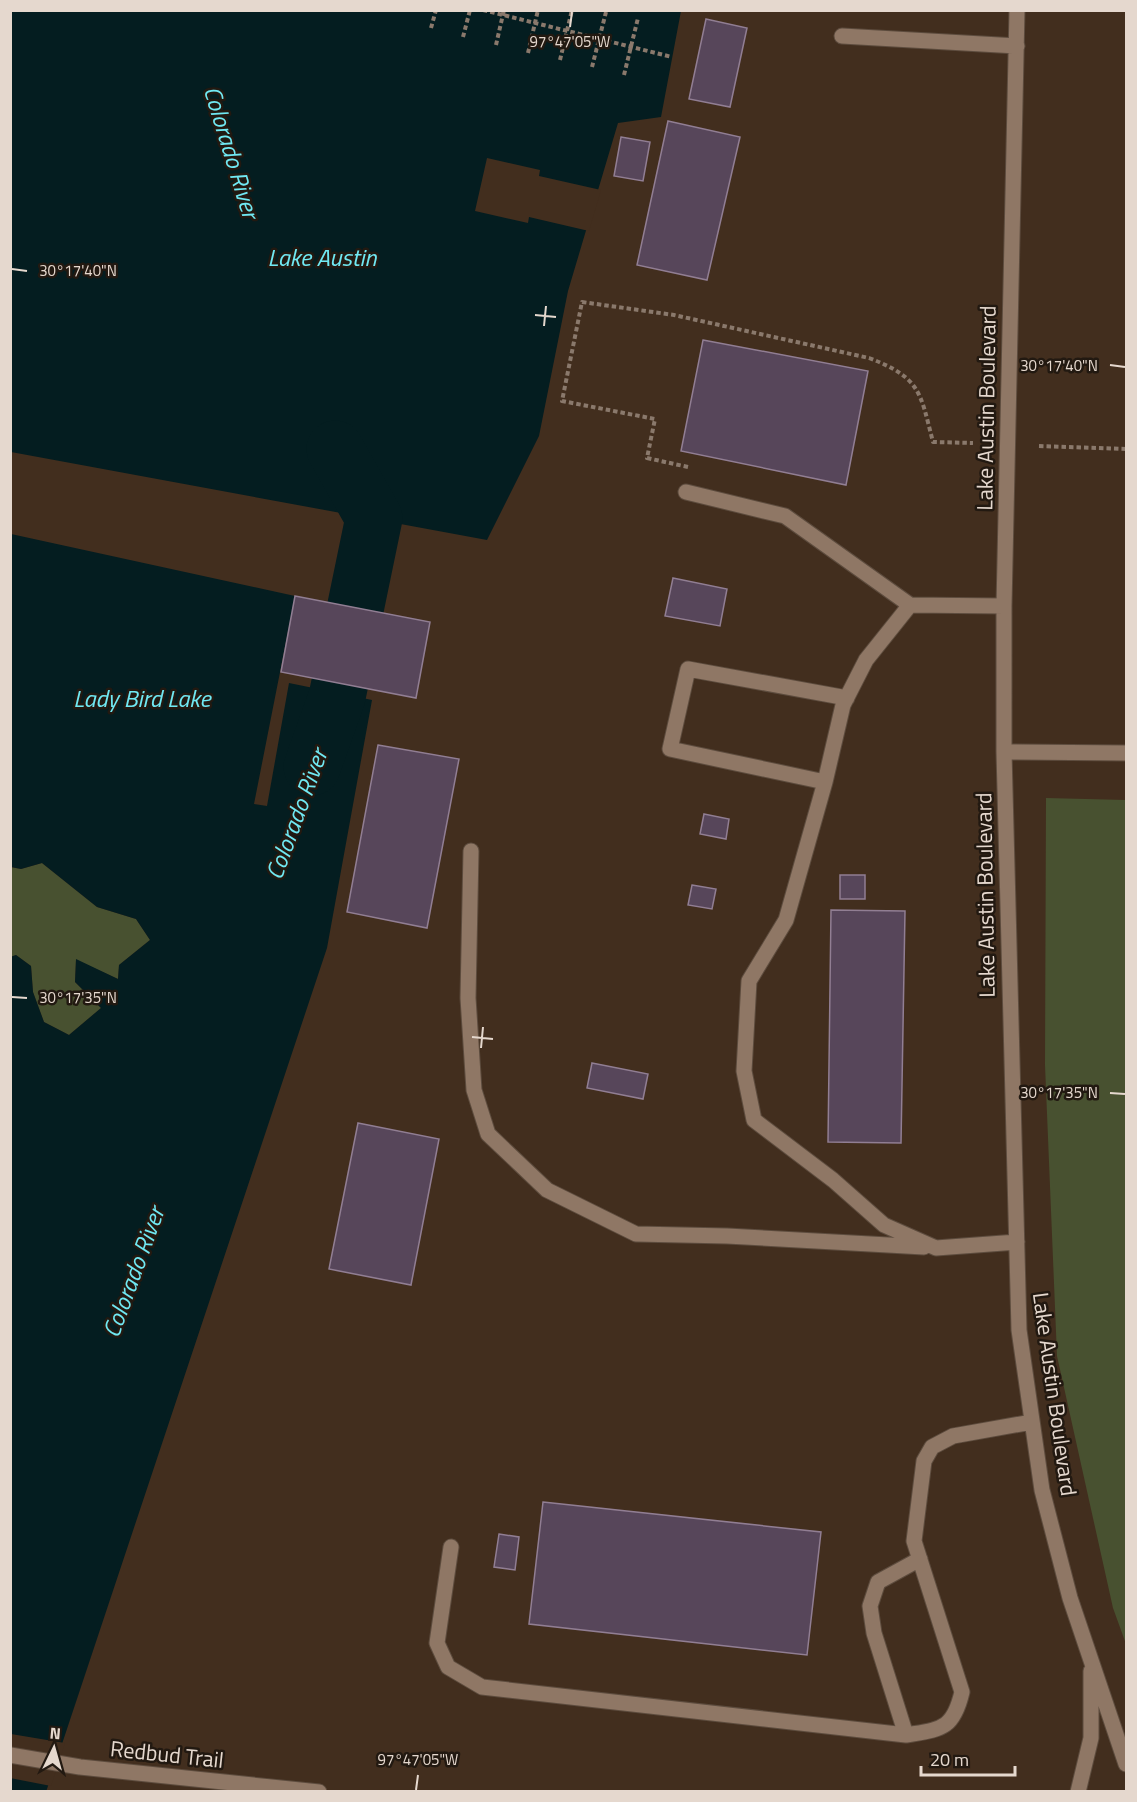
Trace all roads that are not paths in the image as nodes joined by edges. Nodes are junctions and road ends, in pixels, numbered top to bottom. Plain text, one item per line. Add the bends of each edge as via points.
1 (1017, 10) edge
2 (842, 36) dead end
3 (1017, 46) junction
4 (686, 492) road end
5 (910, 605) junction
6 (1004, 606) junction
7 (847, 698) junction
8 (1004, 752) junction
9 (1126, 753) edge
10 (825, 782) junction
11 (471, 851) dead end
12 (1017, 1242) junction
13 (936, 1248) junction
14 (1032, 1422) junction
15 (451, 1547) dead end
16 (920, 1559) junction
17 (1091, 1659) junction
18 (906, 1735) junction
19 (10, 1755) edge
20 (1126, 1764) edge
21 (319, 1791) edge
22 (1078, 1791) edge

1 - 3 street, Lake Austin Boulevard
2 - 3 street
3 - 6 street, Lake Austin Boulevard
4 - 5 street via 785,516
5 - 6 street
5 - 7 street via 866,660
6 - 8 street, Lake Austin Boulevard
7 - 10 street
7 - 10 street via 687,669 670,749
8 - 9 street
8 - 12 street, Lake Austin Boulevard
10 - 13 street via 786,920 749,981 744,1071 754,1120 884,1225
11 - 13 street via 468,998 474,1090 488,1134 547,1190 636,1234
12 - 13 street
12 - 14 street, Lake Austin Boulevard via 1019,1330
14 - 16 street via 952,1436 932,1447 924,1461 917,1510 914,1541
14 - 17 street, Lake Austin Boulevard via 1042,1490 1070,1598
15 - 18 street via 437,1643 448,1667 482,1687
16 - 18 street via 878,1582 870,1606 874,1634
16 - 18 street via 962,1692 957,1712 940,1729
17 - 20 street, Lake Austin Boulevard
17 - 22 street via 1091,1738
19 - 21 street, Redbud Trail via 158,1776

